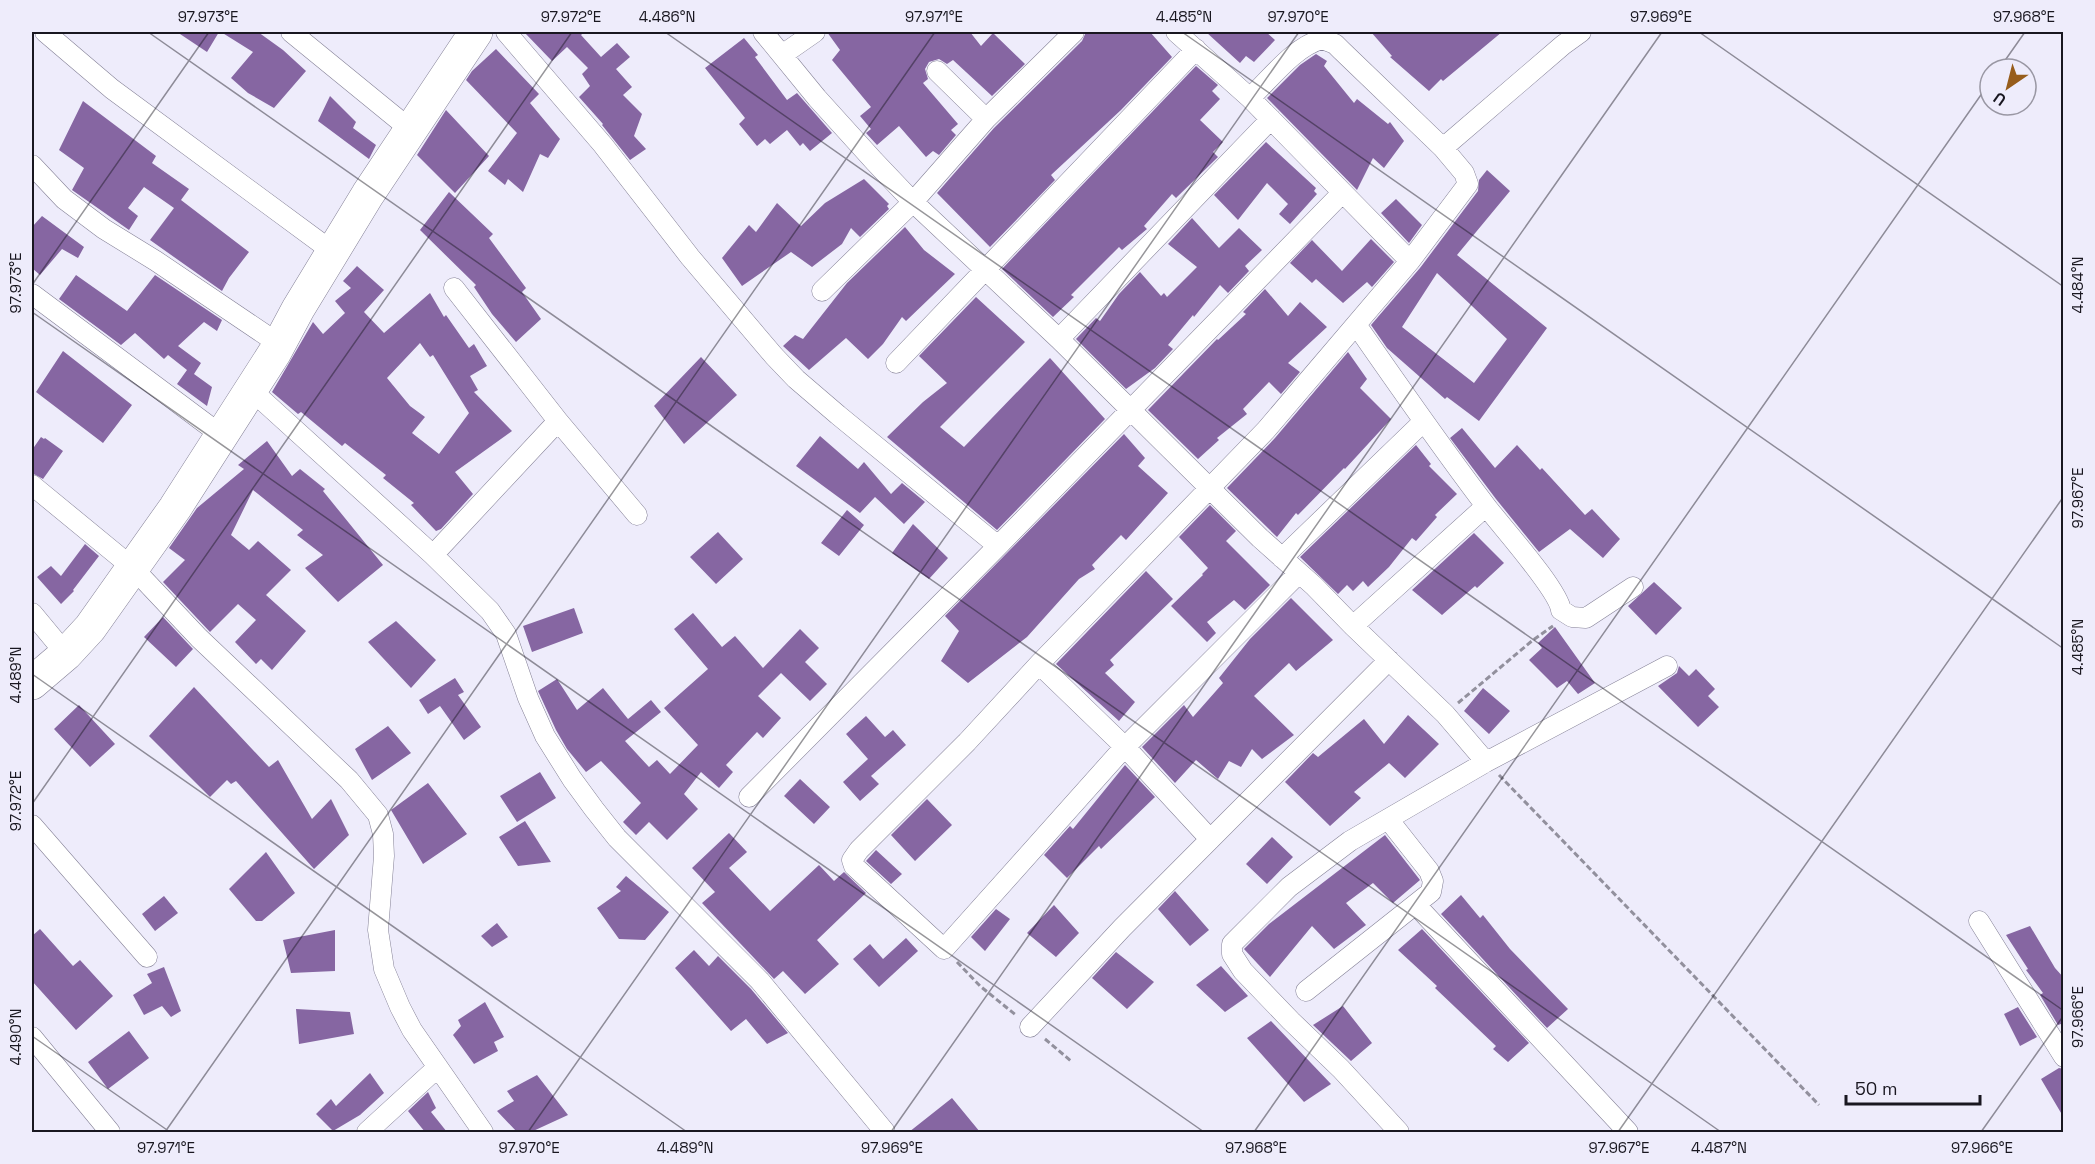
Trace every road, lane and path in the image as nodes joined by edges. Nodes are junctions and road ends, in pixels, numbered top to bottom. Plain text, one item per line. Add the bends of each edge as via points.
1 (45, 32) edge
2 (291, 32) edge
3 (476, 32) edge
4 (506, 32) edge
5 (764, 32) edge
6 (815, 32) edge
7 (1074, 32) edge
8 (1176, 32) edge
9 (1581, 32) edge
10 (1197, 49) junction
11 (782, 55) junction
12 (937, 71) dead end
13 (1250, 99) junction
14 (986, 119) junction
15 (1270, 119) junction
16 (411, 130) junction
17 (1443, 148) junction
18 (32, 165) edge
19 (1342, 193) junction
20 (913, 202) junction
21 (333, 252) junction
22 (1410, 261) junction
23 (985, 271) junction
24 (454, 288) dead end
25 (822, 291) dead end
26 (32, 294) edge
27 (1357, 326) junction
28 (1059, 339) junction
29 (279, 345) junction
30 (896, 363) dead end
31 (250, 389) junction
32 (1129, 410) junction
33 (558, 420) junction
34 (1423, 422) junction
35 (221, 435) junction
36 (32, 485) edge
37 (1211, 489) junction
38 (1486, 506) junction
39 (637, 515) dead end
40 (998, 546) junction
41 (433, 555) junction
42 (1282, 558) junction
43 (133, 568) junction
44 (1299, 573) junction
45 (1633, 587) dead end
46 (1561, 609) junction
47 (32, 613) edge
48 (1353, 626) junction
49 (66, 654) junction
50 (1389, 660) junction
51 (1040, 664) junction
52 (1667, 666) dead end
53 (32, 683) edge
54 (1445, 714) junction
55 (1125, 747) junction
56 (1486, 762) junction
57 (749, 797) dead end
58 (1388, 819) junction
59 (32, 825) edge
60 (1210, 838) junction
61 (1416, 905) junction
62 (1979, 921) dead end
63 (944, 949) junction
64 (147, 957) dead end
65 (1306, 990) dead end
66 (1030, 1027) junction
67 (32, 1037) edge
68 (2064, 1057) edge
69 (1071, 1061) dead end
70 (438, 1067) junction
71 (1819, 1105) dead end
72 (110, 1132) edge
73 (367, 1132) edge
74 (483, 1132) edge
75 (885, 1132) edge
76 (1399, 1132) edge
77 (1628, 1132) edge

1 - 21 street via 112,89
2 - 16 street
3 - 16 highway
4 - 40 street via 603,145 690,257 796,379
5 - 11 street
6 - 11 street
7 - 14 street
8 - 10 street
9 - 17 street
10 - 13 street
10 - 23 street
11 - 20 street
12 - 14 street
13 - 15 street
13 - 17 street via 1288,61 1323,39 1335,44
14 - 20 street
15 - 19 street
15 - 28 street
16 - 21 highway
17 - 22 street via 1468,184
18 - 29 street via 64,199 104,229
19 - 22 street
19 - 32 street
20 - 23 street
20 - 25 street
21 - 29 highway
22 - 27 street
23 - 28 street
23 - 30 street
24 - 33 street
26 - 35 street
27 - 34 street
27 - 37 street
28 - 32 street
29 - 31 highway
31 - 35 highway
31 - 41 street
32 - 37 street
32 - 40 street
33 - 39 street
33 - 41 street
34 - 38 street
34 - 42 street
35 - 43 highway
36 - 43 street
37 - 42 street
37 - 51 street
38 - 46 street via 1548,584
38 - 48 street
40 - 57 street
41 - 75 street via 499,623 545,736 606,824 760,981
42 - 44 street
43 - 49 highway
43 - 70 street via 199,638 349,780 378,815 384,856 378,930 384,969 412,1030
44 - 48 street
44 - 55 street
45 - 46 street via 1586,618 1572,617
46 - 54 path via 1554,625
47 - 49 street
48 - 50 street
49 - 53 highway
50 - 54 street
50 - 60 street
51 - 55 street
51 - 63 street via 852,860 862,876
52 - 56 street
54 - 56 street
55 - 60 street
55 - 63 street
56 - 58 street
56 - 71 path
58 - 61 street via 1431,876 1431,892
58 - 76 street via 1350,841 1289,887 1234,940 1231,950 1243,971
59 - 64 street
60 - 66 street
61 - 65 street
61 - 77 street
62 - 68 street
63 - 66 path via 980,986
66 - 69 path
67 - 72 street
70 - 73 street
70 - 74 street

